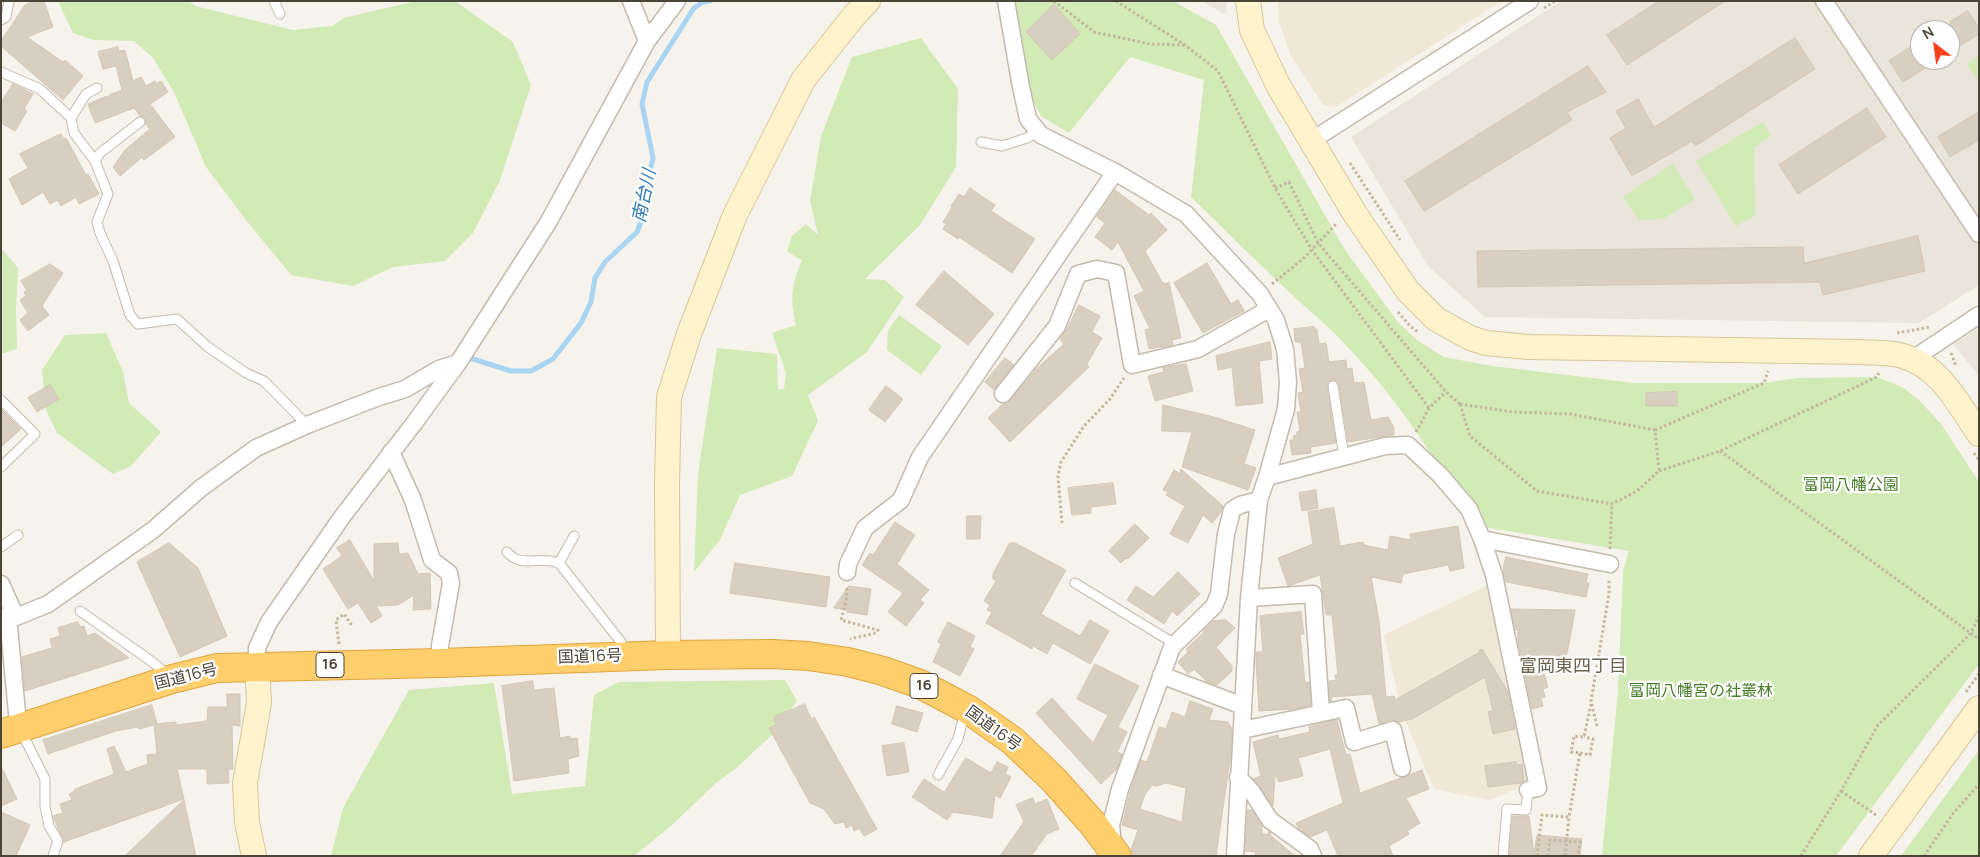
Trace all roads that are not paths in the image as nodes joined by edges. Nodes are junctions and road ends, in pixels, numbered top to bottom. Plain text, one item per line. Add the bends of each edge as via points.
1 (9, 1) edge
2 (274, 1) edge
3 (631, 1) edge
4 (676, 1) edge
5 (868, 1) edge
6 (1006, 1) edge
7 (1248, 1) edge
8 (1530, 1) edge
9 (1824, 1) edge
10 (280, 14) dead end
11 (1, 20) edge
12 (647, 41) junction
13 (1, 72) edge
14 (97, 88) dead end
15 (71, 118) junction
16 (140, 122) dead end
17 (1038, 132) junction
18 (1311, 141) junction
19 (981, 142) dead end
20 (95, 161) junction
21 (1115, 172) junction
22 (1979, 234) edge
23 (1269, 308) junction
24 (1979, 315) edge
25 (1913, 359) junction
26 (458, 363) junction
27 (1333, 386) dead end
28 (1003, 394) dead end
29 (1, 400) edge
30 (307, 425) junction
31 (1979, 434) edge
32 (391, 452) junction
33 (1344, 457) junction
34 (1, 467) edge
35 (1267, 477) junction
36 (1259, 500) junction
37 (18, 535) dead end
38 (574, 536) dead end
39 (1482, 539) junction
40 (1, 548) edge
41 (507, 552) dead end
42 (559, 563) junction
43 (1610, 564) dead end
44 (848, 572) road end
45 (1075, 583) dead end
46 (1, 584) edge
47 (1249, 598) junction
48 (80, 610) dead end
49 (9, 617) edge
50 (1175, 644) junction
51 (668, 655) junction
52 (622, 656) junction
53 (440, 663) junction
54 (257, 666) junction
55 (1161, 675) junction
56 (172, 679) junction
57 (1243, 706) junction
58 (1979, 708) edge
59 (966, 709) junction
60 (1321, 712) junction
61 (1242, 730) junction
62 (12, 731) edge
63 (1402, 768) dead end
64 (938, 775) dead end
65 (1238, 777) junction
66 (1528, 790) joint
67 (1114, 854) edge
68 (53, 856) edge
69 (254, 856) edge
70 (1235, 856) edge
71 (1313, 856) edge
72 (1503, 856) edge
73 (1871, 856) edge

1 - 11 lane via 6,17
2 - 10 lane
3 - 12 street
4 - 12 street
5 - 51 street via 803,80 735,215 668,397
6 - 17 street via 1026,111
7 - 18 street via 1252,30 1258,45
8 - 18 street
9 - 22 street
12 - 26 street via 549,221
13 - 15 lane via 40,89
14 - 15 lane via 86,94
15 - 20 lane via 74,133
16 - 20 lane via 100,153
17 - 19 lane via 1002,146
17 - 21 street
18 - 25 street via 1355,214 1408,291 1436,319 1470,338 1486,343 1529,346 1861,352
20 - 30 lane via 108,194 97,222 114,260 130,316 138,324 177,319 208,347 246,373 264,381
21 - 23 street via 1186,214 1260,294
21 - 44 street via 920,457 901,500 866,528 848,564
23 - 28 street via 1198,349 1132,365 1116,273 1097,269 1078,274 1057,326
23 - 35 street via 1285,349 1288,382 1286,409
24 - 25 street
25 - 31 street via 1940,377
26 - 30 street via 405,390
26 - 32 street
27 - 33 lane
29 - 34 lane via 35,434
30 - 49 street via 256,448 201,488 153,530 48,604
32 - 53 street via 413,500 432,560 449,573 451,583
32 - 54 street via 269,622 257,648
33 - 35 street
33 - 39 street via 1385,446 1408,445 1469,509
35 - 36 street
36 - 47 street
36 - 50 street via 1232,510 1219,594 1214,606
37 - 40 lane
38 - 42 lane
39 - 43 street
39 - 66 street via 1494,575 1538,788
41 - 42 lane via 518,562 550,559
42 - 52 lane via 621,642
45 - 50 lane
46 - 49 street
47 - 57 street
47 - 60 street via 1313,594
48 - 56 lane
49 - 62 street via 18,713
50 - 55 street
51 - 52 highway, 国道16号 / 16
51 - 59 highway, 国道16号 / 16 via 772,654 848,662 920,684
52 - 53 highway, 国道16号 / 16
53 - 54 highway, 国道16号 / 16
54 - 56 highway, 国道16号 / 16 via 216,668
54 - 69 street via 259,704 245,783 247,822
55 - 57 street
55 - 67 street via 1120,789 1111,825
56 - 62 highway, 国道16号 / 16
57 - 61 street
58 - 73 street
59 - 64 lane via 958,738
59 - 67 highway, 国道16号 / 16 via 1013,741 1046,773 1093,824
60 - 61 street
60 - 63 street via 1346,708 1354,742 1393,730
61 - 65 street
62 - 68 lane via 25,739 45,779 44,806 48,826 58,841
65 - 70 street
65 - 71 street via 1270,820 1310,849
66 - 72 lane via 1526,810 1507,809

